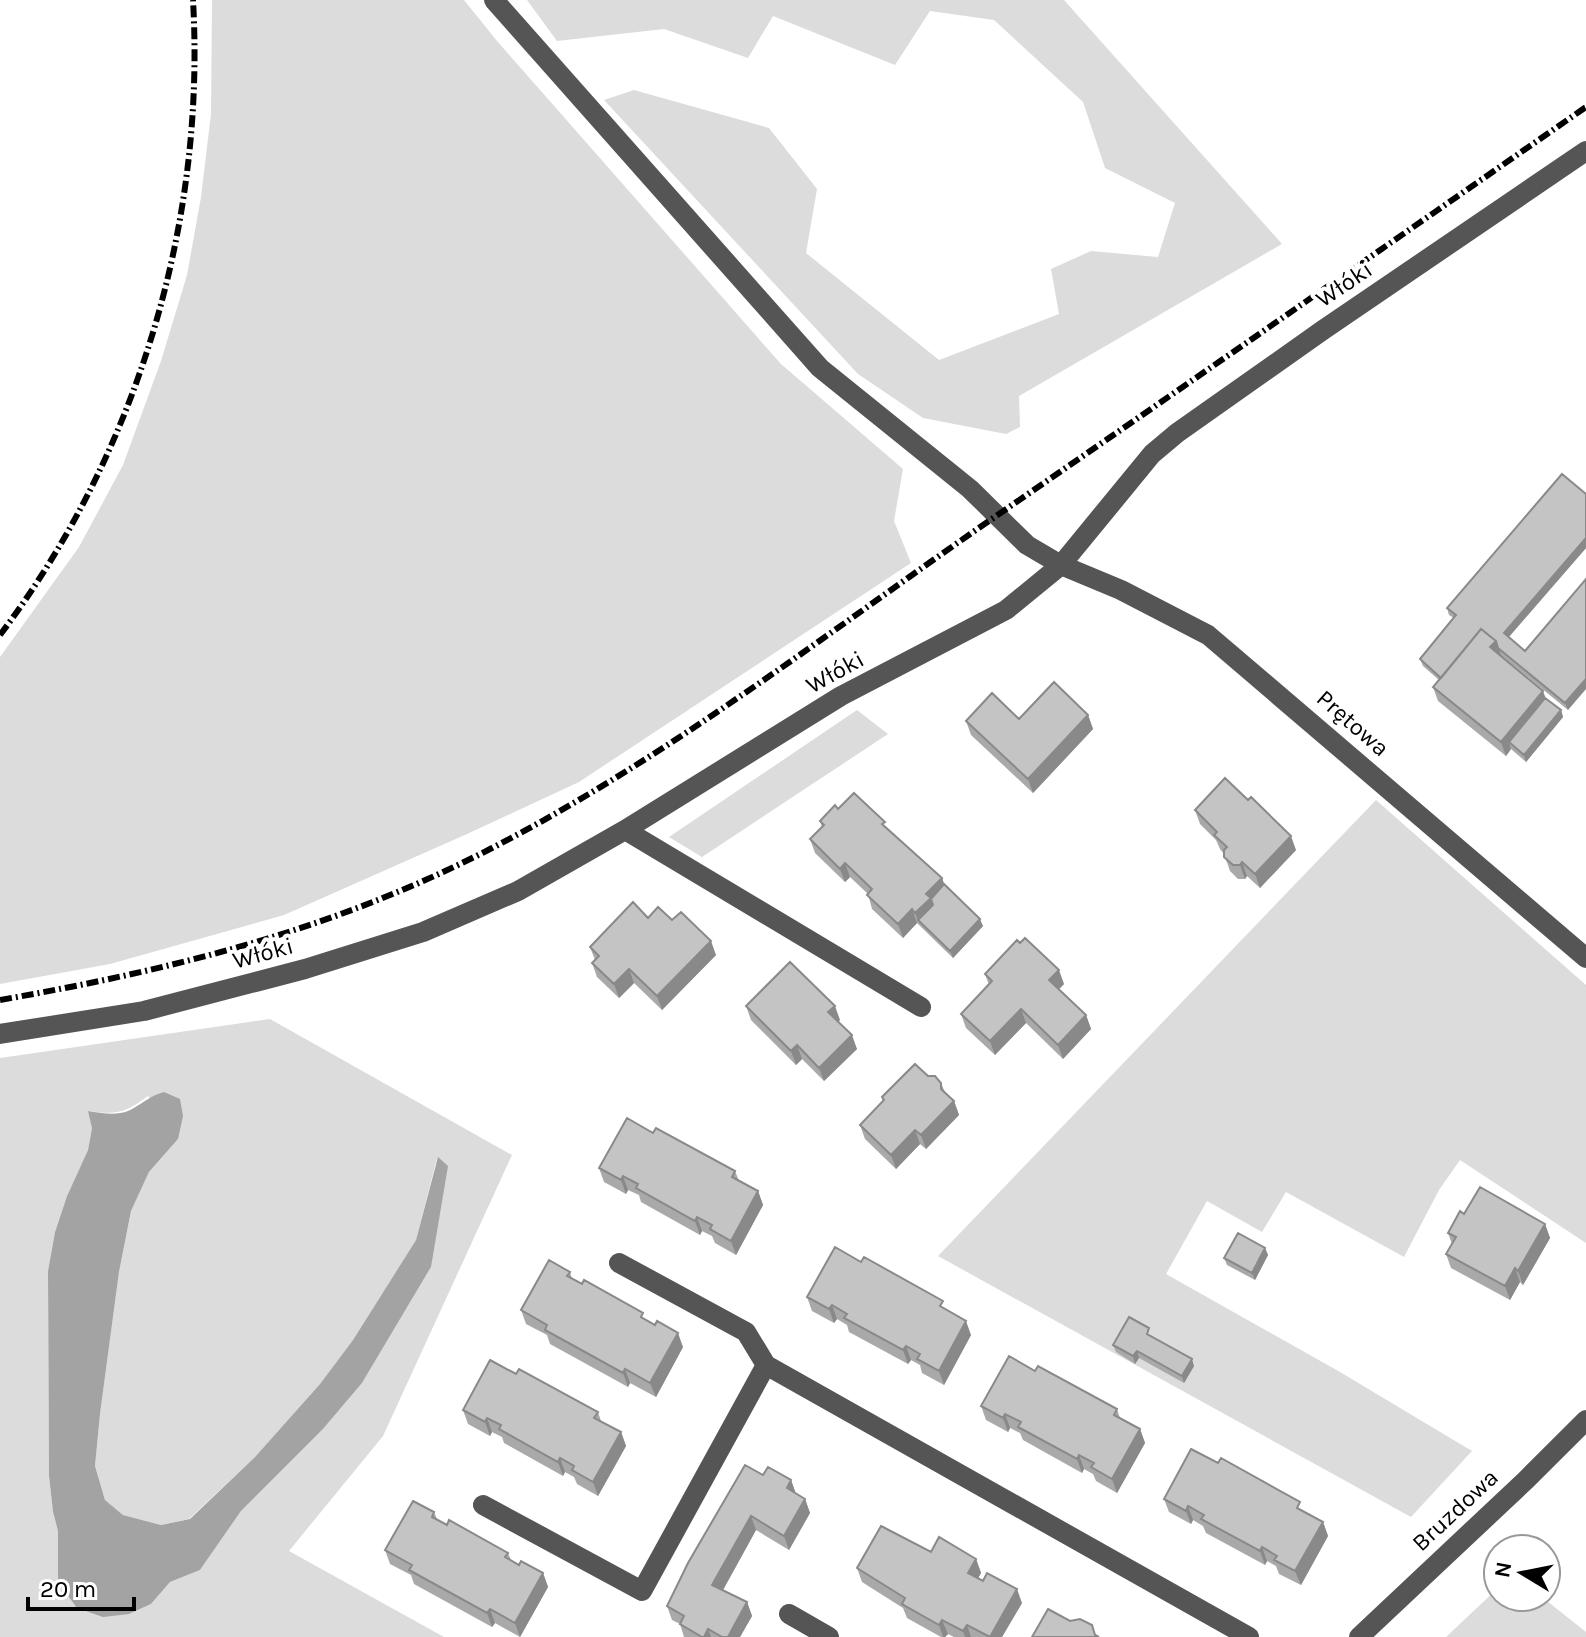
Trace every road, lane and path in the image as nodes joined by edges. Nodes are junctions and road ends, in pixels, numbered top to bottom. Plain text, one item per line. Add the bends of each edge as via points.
1 (494, 0) edge
2 (1586, 151) edge
3 (1061, 565) junction
4 (625, 830) junction
5 (1586, 958) edge
6 (921, 1007) dead end
7 (0, 1034) edge
8 (619, 1263) dead end
9 (766, 1365) junction
10 (1586, 1420) edge
11 (483, 1505) dead end
12 (789, 1614) dead end
13 (829, 1637) edge
14 (1249, 1637) edge
15 (1359, 1637) edge

1 - 3 street, Prętowa via 820,368 970,489 1027,545
2 - 3 street, Włóki via 1177,433 1152,454
3 - 4 street, Włóki via 1006,610 841,696
3 - 5 street, Prętowa via 1208,635
4 - 6 street
4 - 7 street, Włóki via 518,891 423,932 144,1011
8 - 9 street via 746,1332
9 - 11 street via 642,1591
9 - 14 street
10 - 15 street, Bruzdowa
12 - 13 street

